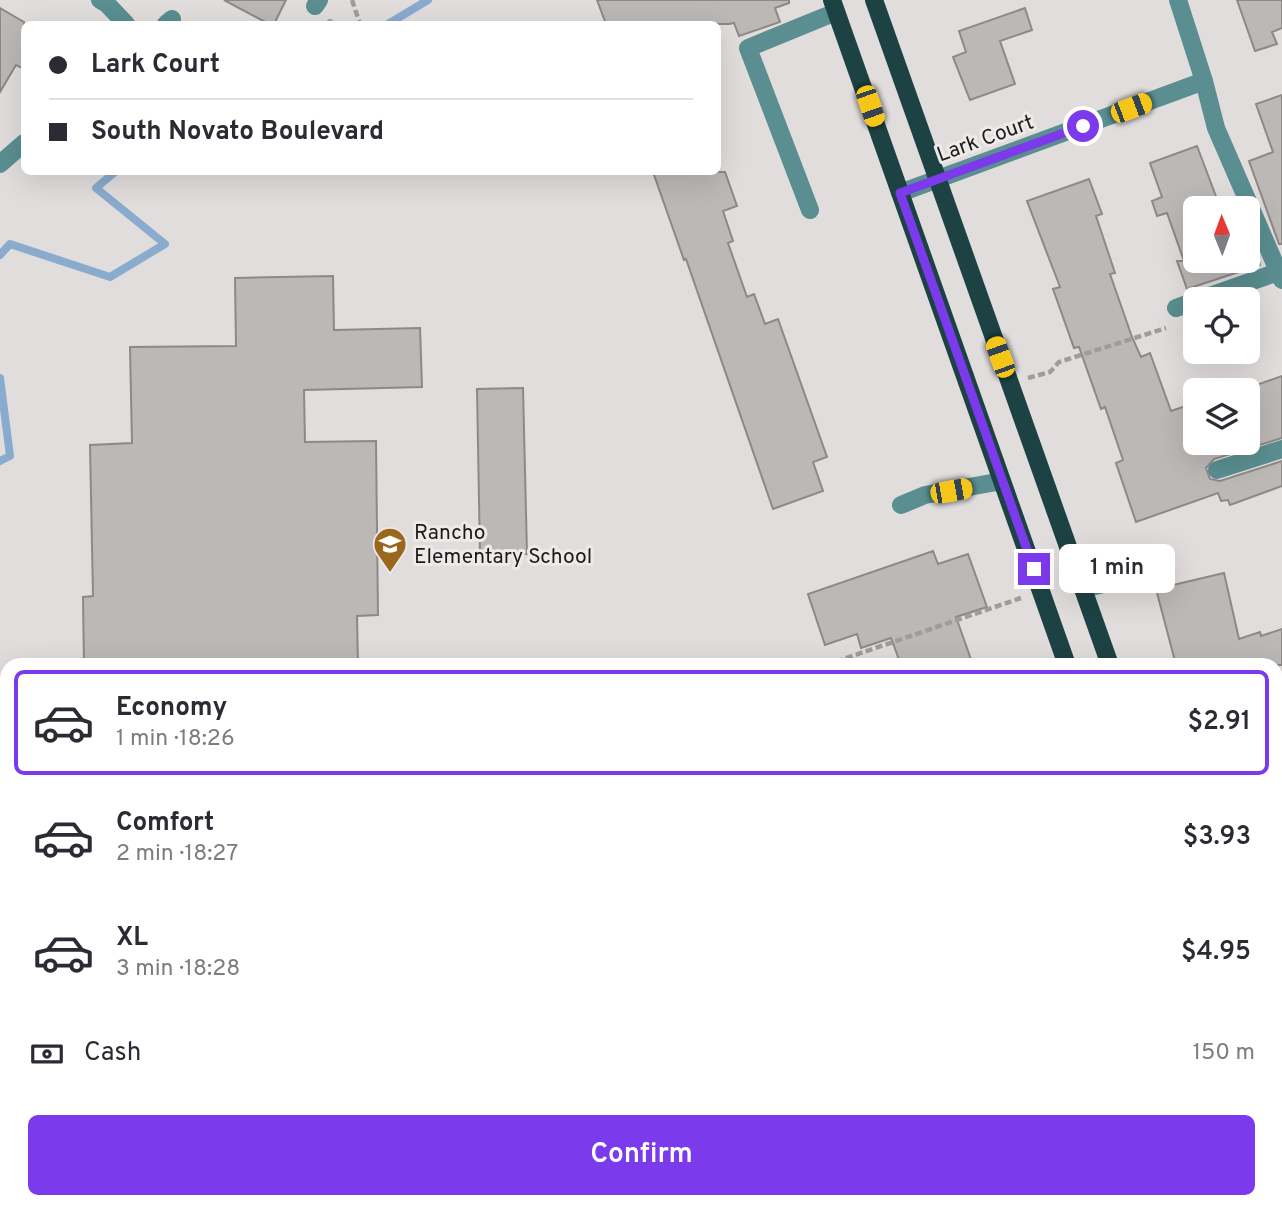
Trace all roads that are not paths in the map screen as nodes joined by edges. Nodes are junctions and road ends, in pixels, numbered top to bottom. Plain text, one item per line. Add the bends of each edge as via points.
1 (100, 0) edge
2 (874, 0) edge
3 (1178, 0) edge
4 (834, 6) edge
5 (123, 21) edge
6 (1204, 81) junction
7 (21, 146) edge
8 (0, 164) edge
9 (937, 180) junction
10 (900, 193) junction
11 (810, 210) dead end
12 (1280, 276) edge
13 (1242, 287) edge
14 (1183, 305) edge
15 (1176, 308) road end
16 (1282, 449) edge
17 (1217, 470) dead end
18 (1002, 481) junction
19 (901, 505) dead end
20 (1132, 577) dead end
21 (1083, 589) junction
22 (1065, 658) edge
23 (1108, 658) edge

1 - 5 street
2 - 9 main road
3 - 6 street
4 - 10 main road
4 - 11 street via 748,48
6 - 9 street, Lark Court
6 - 12 street via 1216,128
7 - 8 street
9 - 10 street, Lark Court
9 - 21 main road
10 - 18 main road
12 - 13 street
14 - 15 street
16 - 17 street
18 - 19 street via 925,495
18 - 22 main road
20 - 21 street
21 - 23 main road

